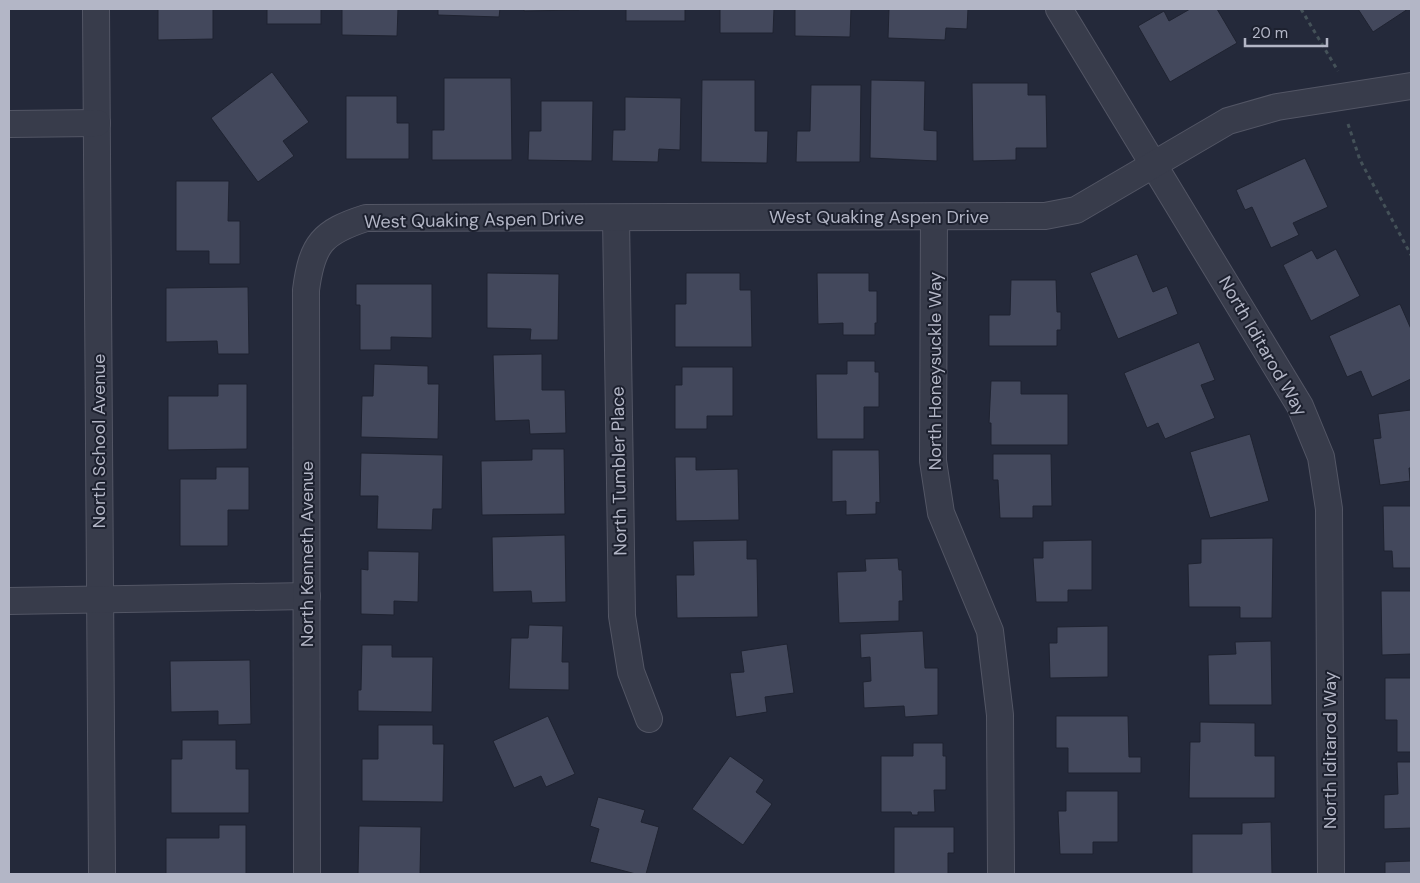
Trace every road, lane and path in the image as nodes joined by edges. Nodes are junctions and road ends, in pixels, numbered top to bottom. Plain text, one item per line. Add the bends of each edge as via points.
1 (96, 9) edge
2 (1059, 9) edge
3 (1301, 9) edge
4 (1339, 76) dead end
5 (1411, 86) edge
6 (1347, 118) dead end
7 (97, 123) junction
8 (9, 124) edge
9 (1155, 164) junction
10 (934, 217) junction
11 (616, 218) junction
12 (323, 238) joint
13 (1411, 255) edge
14 (307, 596) junction
15 (100, 599) junction
16 (9, 601) edge
17 (649, 719) dead end
18 (102, 874) edge
19 (308, 874) edge
20 (1001, 874) edge
21 (1331, 874) edge

1 - 7 street, North School Avenue
2 - 9 street, North Iditarod Way
3 - 4 path
5 - 9 street, West Quaking Aspen Drive via 1277,106 1236,119
6 - 13 path via 1360,160
7 - 8 street
7 - 15 street, North School Avenue
9 - 10 street, West Quaking Aspen Drive via 1076,210 1044,216
9 - 21 street, North Iditarod Way via 1300,406 1321,457 1329,509
10 - 11 street, West Quaking Aspen Drive
10 - 20 street, North Honeysuckle Way via 933,461 941,513 990,631 1000,715
11 - 12 street, West Quaking Aspen Drive via 366,218 344,225
11 - 17 street, North Tumbler Place via 622,616 631,672
12 - 14 street, North Kenneth Avenue via 309,264 306,290
14 - 15 street
14 - 19 street, North Kenneth Avenue
15 - 16 street
15 - 18 street, North School Avenue

